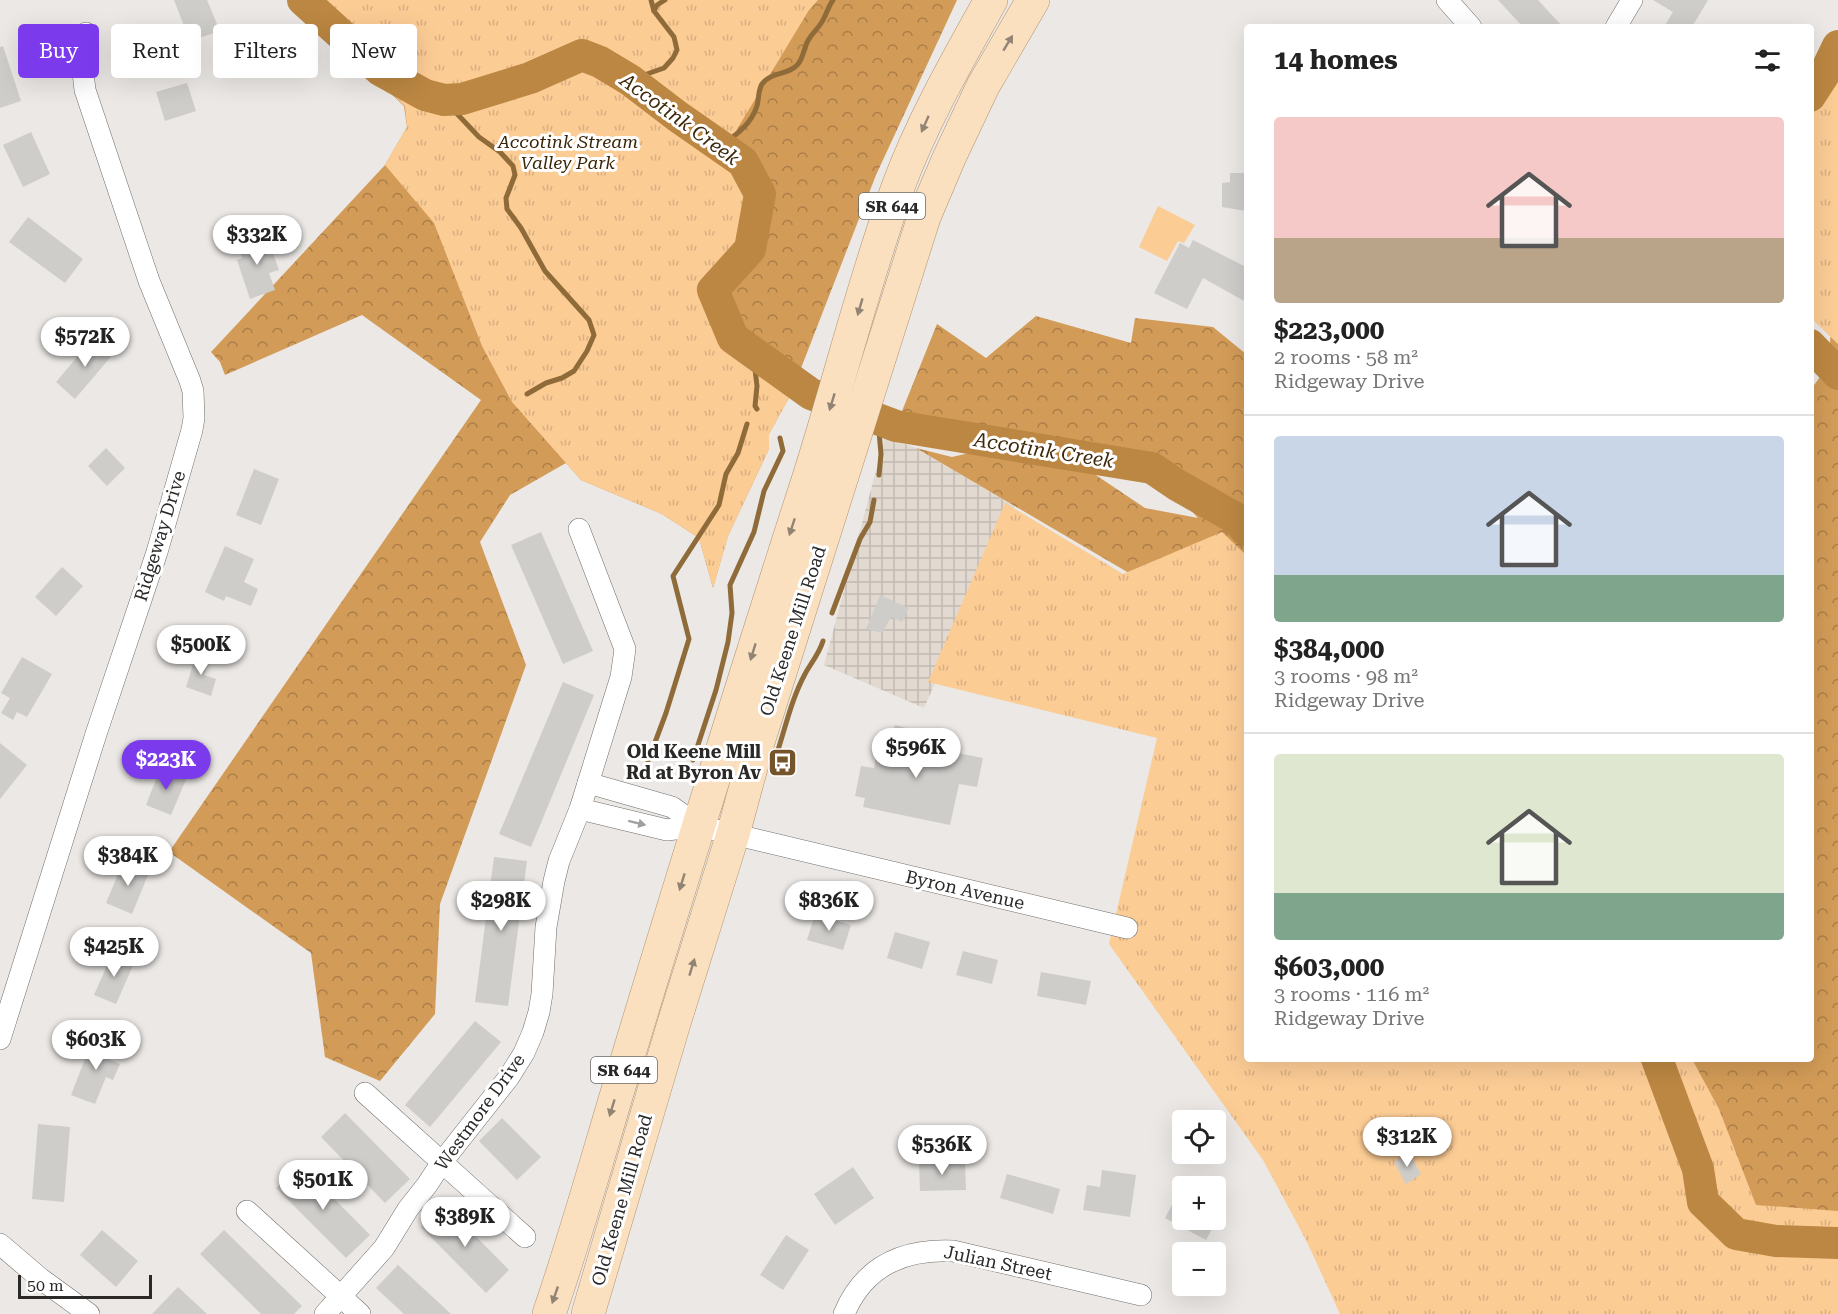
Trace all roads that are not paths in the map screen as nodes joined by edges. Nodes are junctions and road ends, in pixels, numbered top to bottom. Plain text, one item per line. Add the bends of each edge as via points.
1 (991, 0) edge
2 (1033, 0) edge
3 (1447, 0) edge
4 (1632, 0) edge
5 (1468, 24) edge
6 (1618, 24) edge
7 (83, 78) edge
8 (579, 529) dead end
9 (588, 783) junction
10 (580, 809) junction
11 (699, 826) junction
12 (733, 834) junction
13 (1127, 928) dead end
14 (0, 1040) edge
15 (365, 1093) dead end
16 (442, 1162) junction
17 (247, 1211) dead end
18 (525, 1237) dead end
19 (0, 1244) edge
20 (1141, 1295) dead end
21 (341, 1297) junction
22 (89, 1314) edge
23 (325, 1314) edge
24 (360, 1314) edge
25 (549, 1314) edge
26 (588, 1314) edge
27 (844, 1314) edge

1 -> 11 main road, Old Keene Mill Road / SR 644 via 930,114 899,185
12 -> 2 main road, Old Keene Mill Road / SR 644 via 758,742 928,207 979,93
3 - 5 street
4 - 6 street
7 - 14 street, Ridgeway Drive via 149,281 190,381 194,418 157,552
8 - 9 street, Westmore Drive via 625,649 621,677
9 - 10 street, Westmore Drive
9 - 11 street via 672,807
10 -> 11 street via 667,830
10 - 16 street, Westmore Drive via 554,881 546,927 540,1012 533,1032 509,1077
11 - 12 street, Byron Avenue
11 -> 25 main road, Old Keene Mill Road / SR 644
12 - 13 street, Byron Avenue
26 -> 12 main road, Old Keene Mill Road / SR 644
15 - 16 street
16 - 18 street
16 - 21 street, Westmore Drive via 384,1248
17 - 21 street
19 - 22 street
20 - 27 street, Julian Street via 953,1251 931,1250 889,1262 871,1275 849,1301
21 - 23 street, Westmore Drive
21 - 24 street

